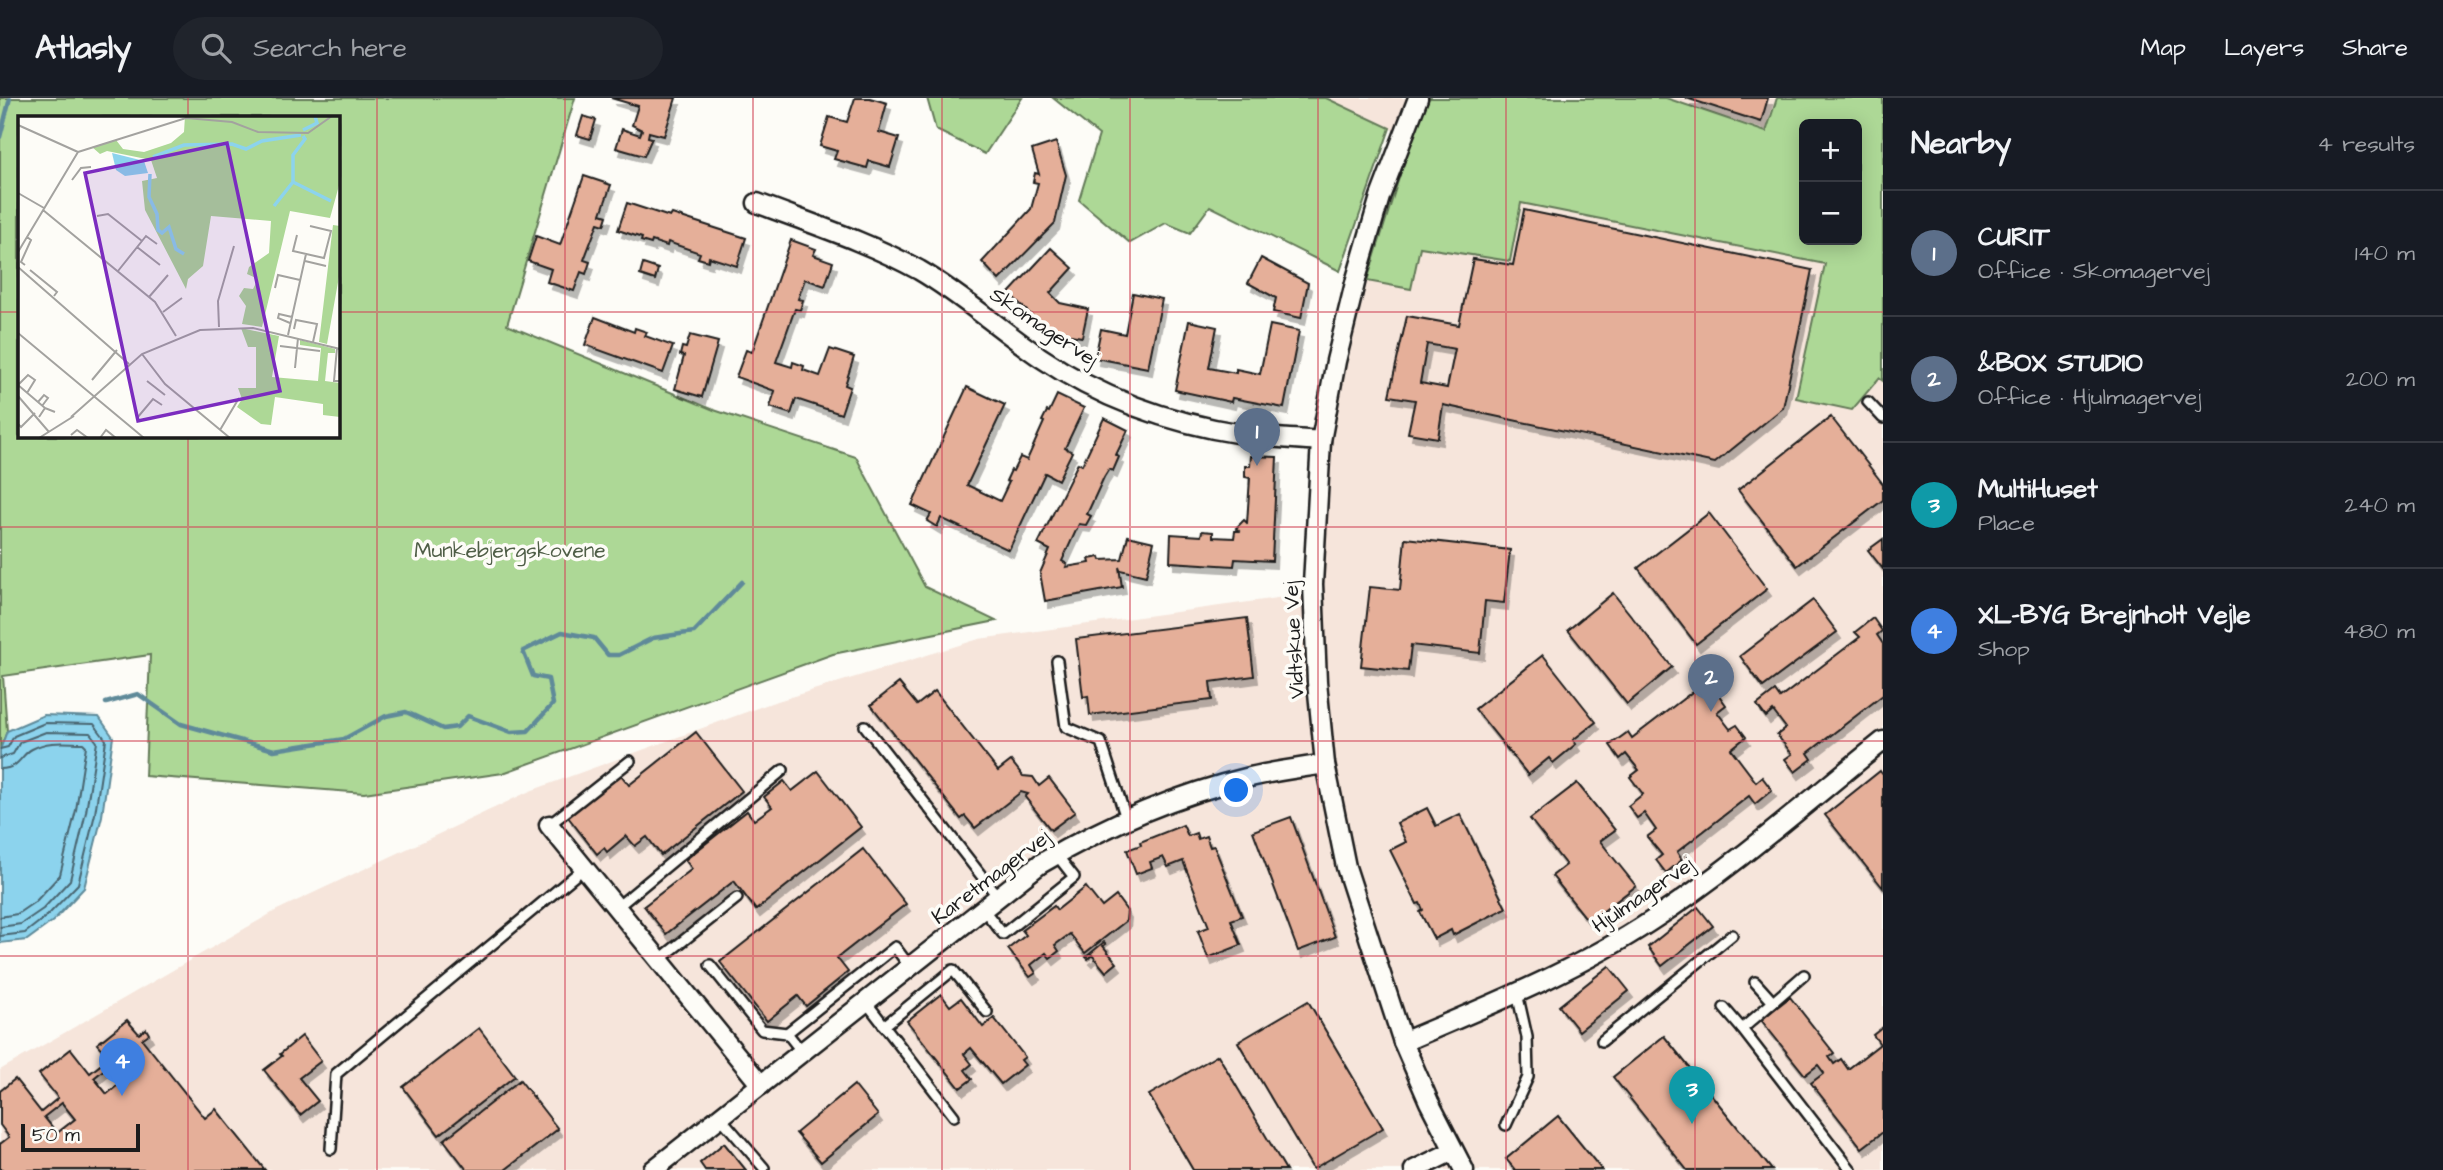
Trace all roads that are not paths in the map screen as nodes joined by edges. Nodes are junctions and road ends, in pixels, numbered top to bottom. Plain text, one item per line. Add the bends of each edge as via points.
1 (1418, 98) edge
2 (757, 203) dead end
3 (1868, 402) dead end
4 (1883, 418) edge
5 (1321, 441) junction
6 (1057, 661) dead end
7 (866, 726) dead end
8 (1883, 741) edge
9 (630, 761) dead end
10 (1325, 764) junction
11 (783, 770) dead end
12 (1126, 818) junction
13 (549, 825) joint
14 (1056, 854) junction
15 (584, 868) junction
16 (998, 897) junction
17 (737, 898) dead end
18 (616, 908) junction
19 (983, 909) junction
20 (1732, 935) dead end
21 (659, 960) junction
22 (710, 965) dead end
23 (910, 967) junction
24 (1804, 975) dead end
25 (1755, 982) dead end
26 (1517, 993) junction
27 (866, 1002) junction
28 (1773, 1002) junction
29 (1724, 1008) dead end
30 (988, 1012) dead end
31 (884, 1026) junction
32 (1742, 1029) junction
33 (787, 1033) junction
34 (1602, 1041) dead end
35 (1403, 1042) junction
36 (802, 1052) junction
37 (761, 1084) junction
38 (720, 1116) junction
39 (954, 1116) dead end
40 (1506, 1125) dead end
41 (331, 1149) dead end
42 (1452, 1151) junction
43 (764, 1168) edge
44 (653, 1170) edge
45 (1414, 1170) edge
46 (1464, 1170) edge
47 (1851, 1170) edge

1 - 5 street, Vidtskue Vej via 1380,197 1356,279
2 - 5 street, Skomagervej via 919,270 1040,357 1081,382 1134,405 1243,434
3 - 4 lane
5 - 10 street, Vidtskue Vej via 1313,584
6 - 12 lane via 1066,727 1101,742
7 - 16 lane
8 - 26 street, Hjulmagervej via 1652,921 1564,972
9 - 13 lane
10 - 12 street, Karetmagervej via 1242,779
10 - 35 street, Vidtskue Vej via 1346,867
11 - 18 lane
12 - 14 street, Karetmagervej
13 - 15 street
14 - 16 street, Karetmagervej
14 - 19 lane via 1074,877 1003,934
15 - 18 street
15 - 41 lane via 336,1074
16 - 19 street, Karetmagervej
17 - 21 lane
18 - 21 street
19 - 23 street, Karetmagervej
20 - 34 lane
21 - 37 street
22 - 33 lane via 762,1030
23 - 27 street, Karetmagervej
23 - 33 lane via 895,947
24 - 28 lane
25 - 28 lane
26 - 35 street, Hjulmagervej
26 - 40 lane via 1527,1037 1528,1077
27 - 31 lane
27 - 36 street, Karetmagervej
28 - 32 lane
29 - 32 lane
30 - 31 lane via 953,970
31 - 39 lane
32 - 47 lane
33 - 36 lane
35 - 42 street, Vidtskue Vej
36 - 37 street, Karetmagervej
37 - 38 street, Karetmagervej
38 - 43 lane
38 - 44 street, Karetmagervej
42 - 45 street
42 - 46 street, Vidtskue Vej

